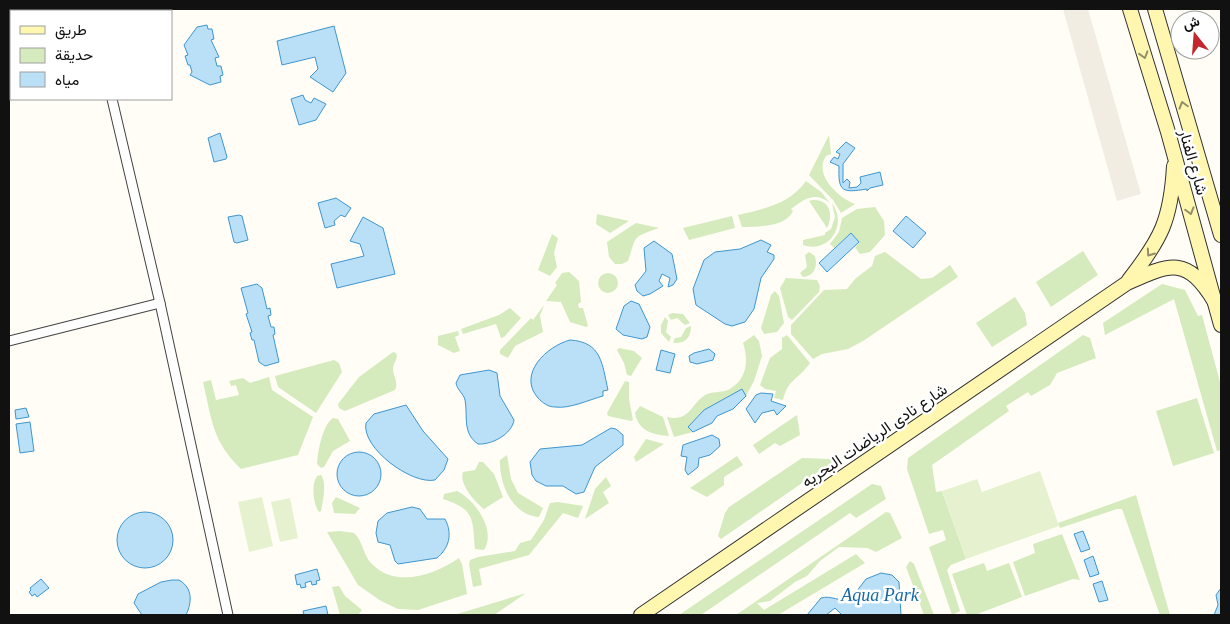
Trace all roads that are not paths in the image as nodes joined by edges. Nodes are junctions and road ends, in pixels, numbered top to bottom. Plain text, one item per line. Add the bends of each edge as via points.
1 (1130, 9) edge
2 (1155, 9) edge
3 (112, 100) edge
4 (1174, 157) junction
5 (1221, 235) edge
6 (1127, 283) junction
7 (1215, 302) junction
8 (160, 303) junction
9 (1221, 324) edge
10 (9, 341) edge
11 (228, 615) edge
12 (641, 615) edge

1 -> 4 main road, شارع الفنار
5 -> 2 main road, شارع الفنار
3 - 8 street
4 -> 6 main road, شارع نادى الرياضات البحريه via 1164,228 1153,250
4 -> 7 main road, شارع الفنار
6 - 7 main road, شارع نادى الرياضات البحريه via 1166,267 1180,268 1200,279
6 - 12 main road, شارع نادى الرياضات البحريه
7 - 9 main road, شارع الفنار
8 - 10 street
8 - 11 street

